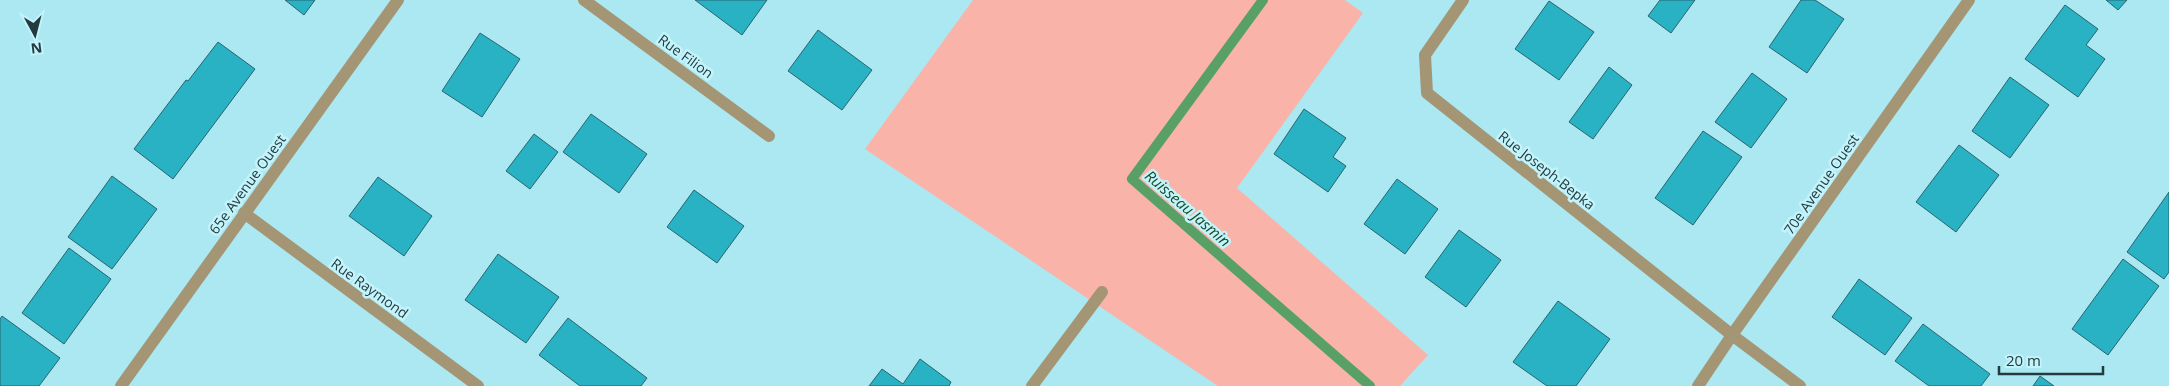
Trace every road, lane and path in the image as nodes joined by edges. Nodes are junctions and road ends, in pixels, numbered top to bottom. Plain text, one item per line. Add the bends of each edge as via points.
1 (398, 0) edge
2 (584, 0) edge
3 (1463, 0) edge
4 (1969, 0) edge
5 (769, 136) dead end
6 (244, 214) junction
7 (1102, 292) dead end
8 (1732, 335) junction
9 (121, 386) edge
10 (478, 386) edge
11 (1032, 386) edge
12 (1698, 386) edge
13 (1800, 386) edge

1 - 6 street, 65e Avenue Ouest
2 - 5 street, Rue Filion
3 - 8 street, Rue Joseph-Bepka via 1424,55 1427,93
4 - 8 street, 70e Avenue Ouest
6 - 9 street, 65e Avenue Ouest
6 - 10 street, Rue Raymond
7 - 11 street
8 - 12 street, 70e Avenue Ouest
8 - 13 street, Rue Joseph-Bepka

